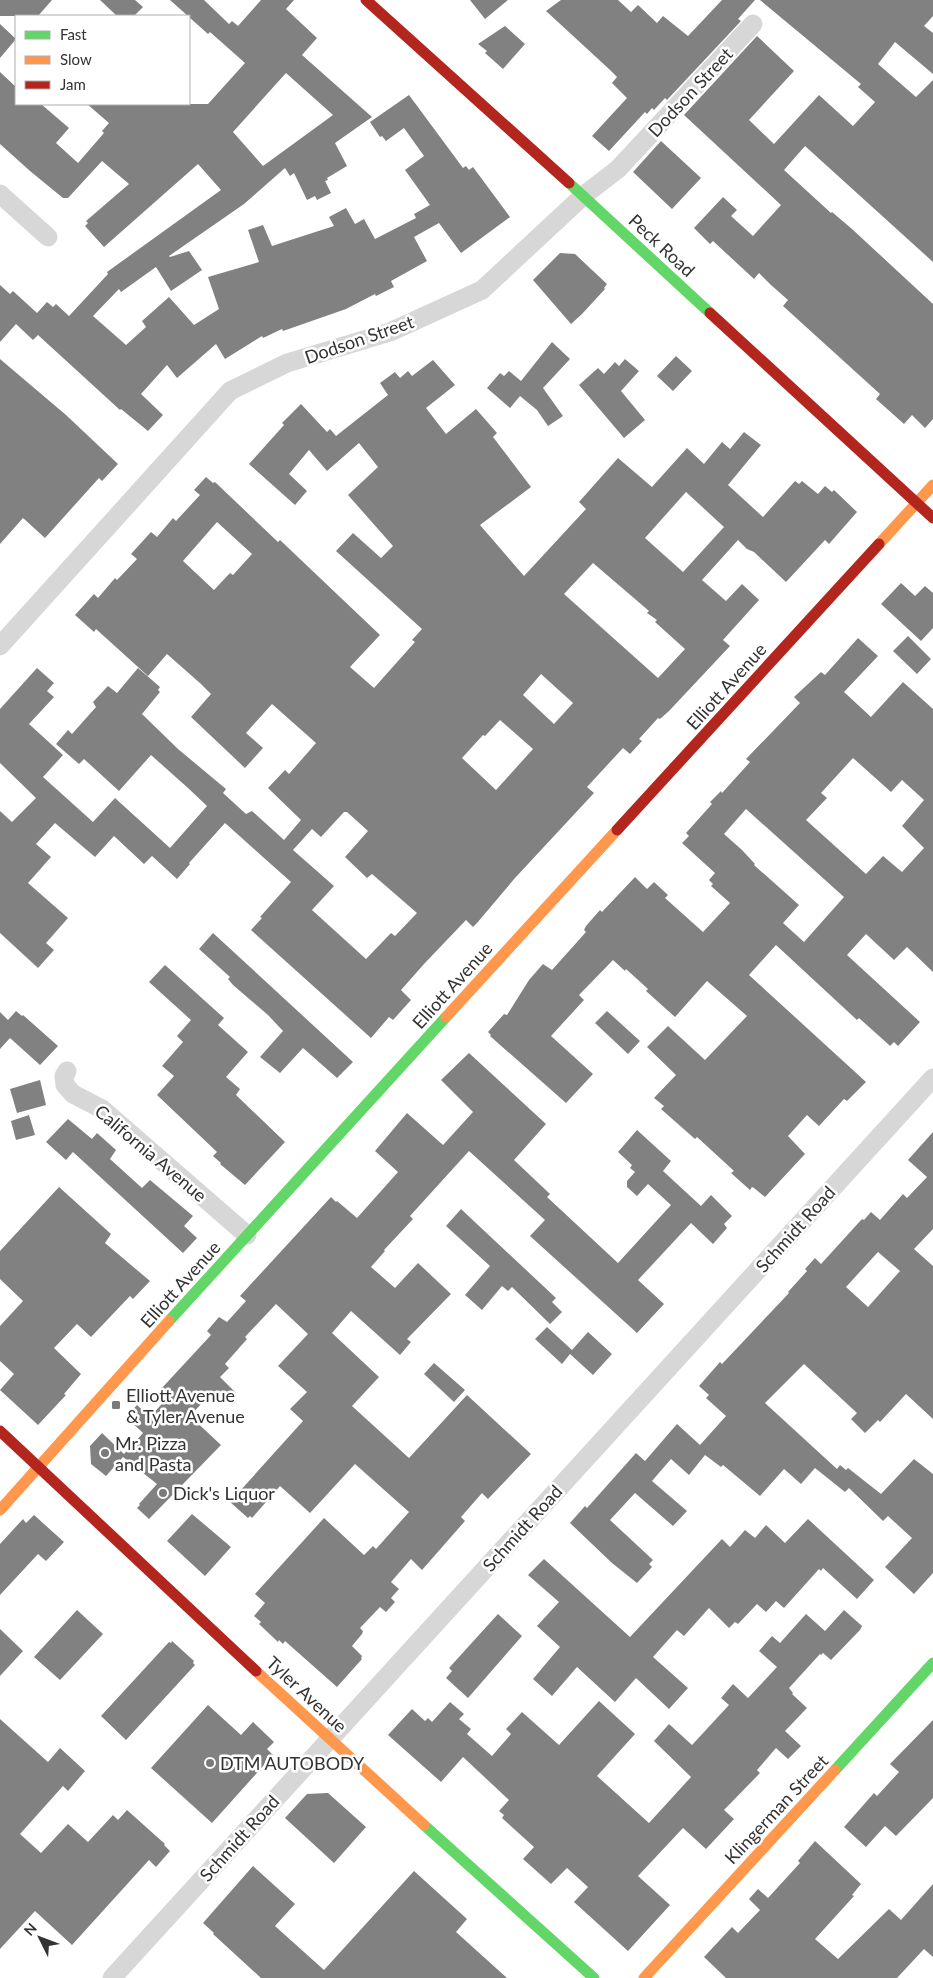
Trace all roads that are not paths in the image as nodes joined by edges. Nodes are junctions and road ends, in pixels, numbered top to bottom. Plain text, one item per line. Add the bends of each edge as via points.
1 (366, 0) edge
2 (753, 24) dead end
3 (0, 194) edge
4 (583, 196) junction
5 (48, 237) dead end
6 (933, 485) edge
7 (916, 503) junction
8 (933, 518) edge
9 (0, 646) edge
10 (66, 1071) dead end
11 (933, 1078) edge
12 (247, 1235) junction
13 (0, 1431) edge
14 (39, 1467) junction
15 (0, 1510) edge
16 (933, 1663) edge
17 (329, 1739) junction
18 (112, 1978) edge
19 (594, 1978) edge
20 (644, 1978) edge

1 - 4 street, Peck Road
2 - 4 street, Dodson Street via 618,169
3 - 5 street
4 - 7 street, Peck Road
4 - 9 street, Dodson Street via 482,290 390,332 287,363 230,391
6 - 7 street, Elliott Avenue
7 - 8 street, Peck Road
7 - 12 street, Elliott Avenue
10 - 12 street, California Avenue via 65,1085 73,1094 102,1108
11 - 17 street, Schmidt Road
12 - 14 street, Elliott Avenue
13 - 14 street, Tyler Avenue
14 - 15 street, Elliott Avenue
14 - 17 street, Tyler Avenue
16 - 20 street, Klingerman Street
17 - 18 street, Schmidt Road
17 - 19 street, Tyler Avenue

